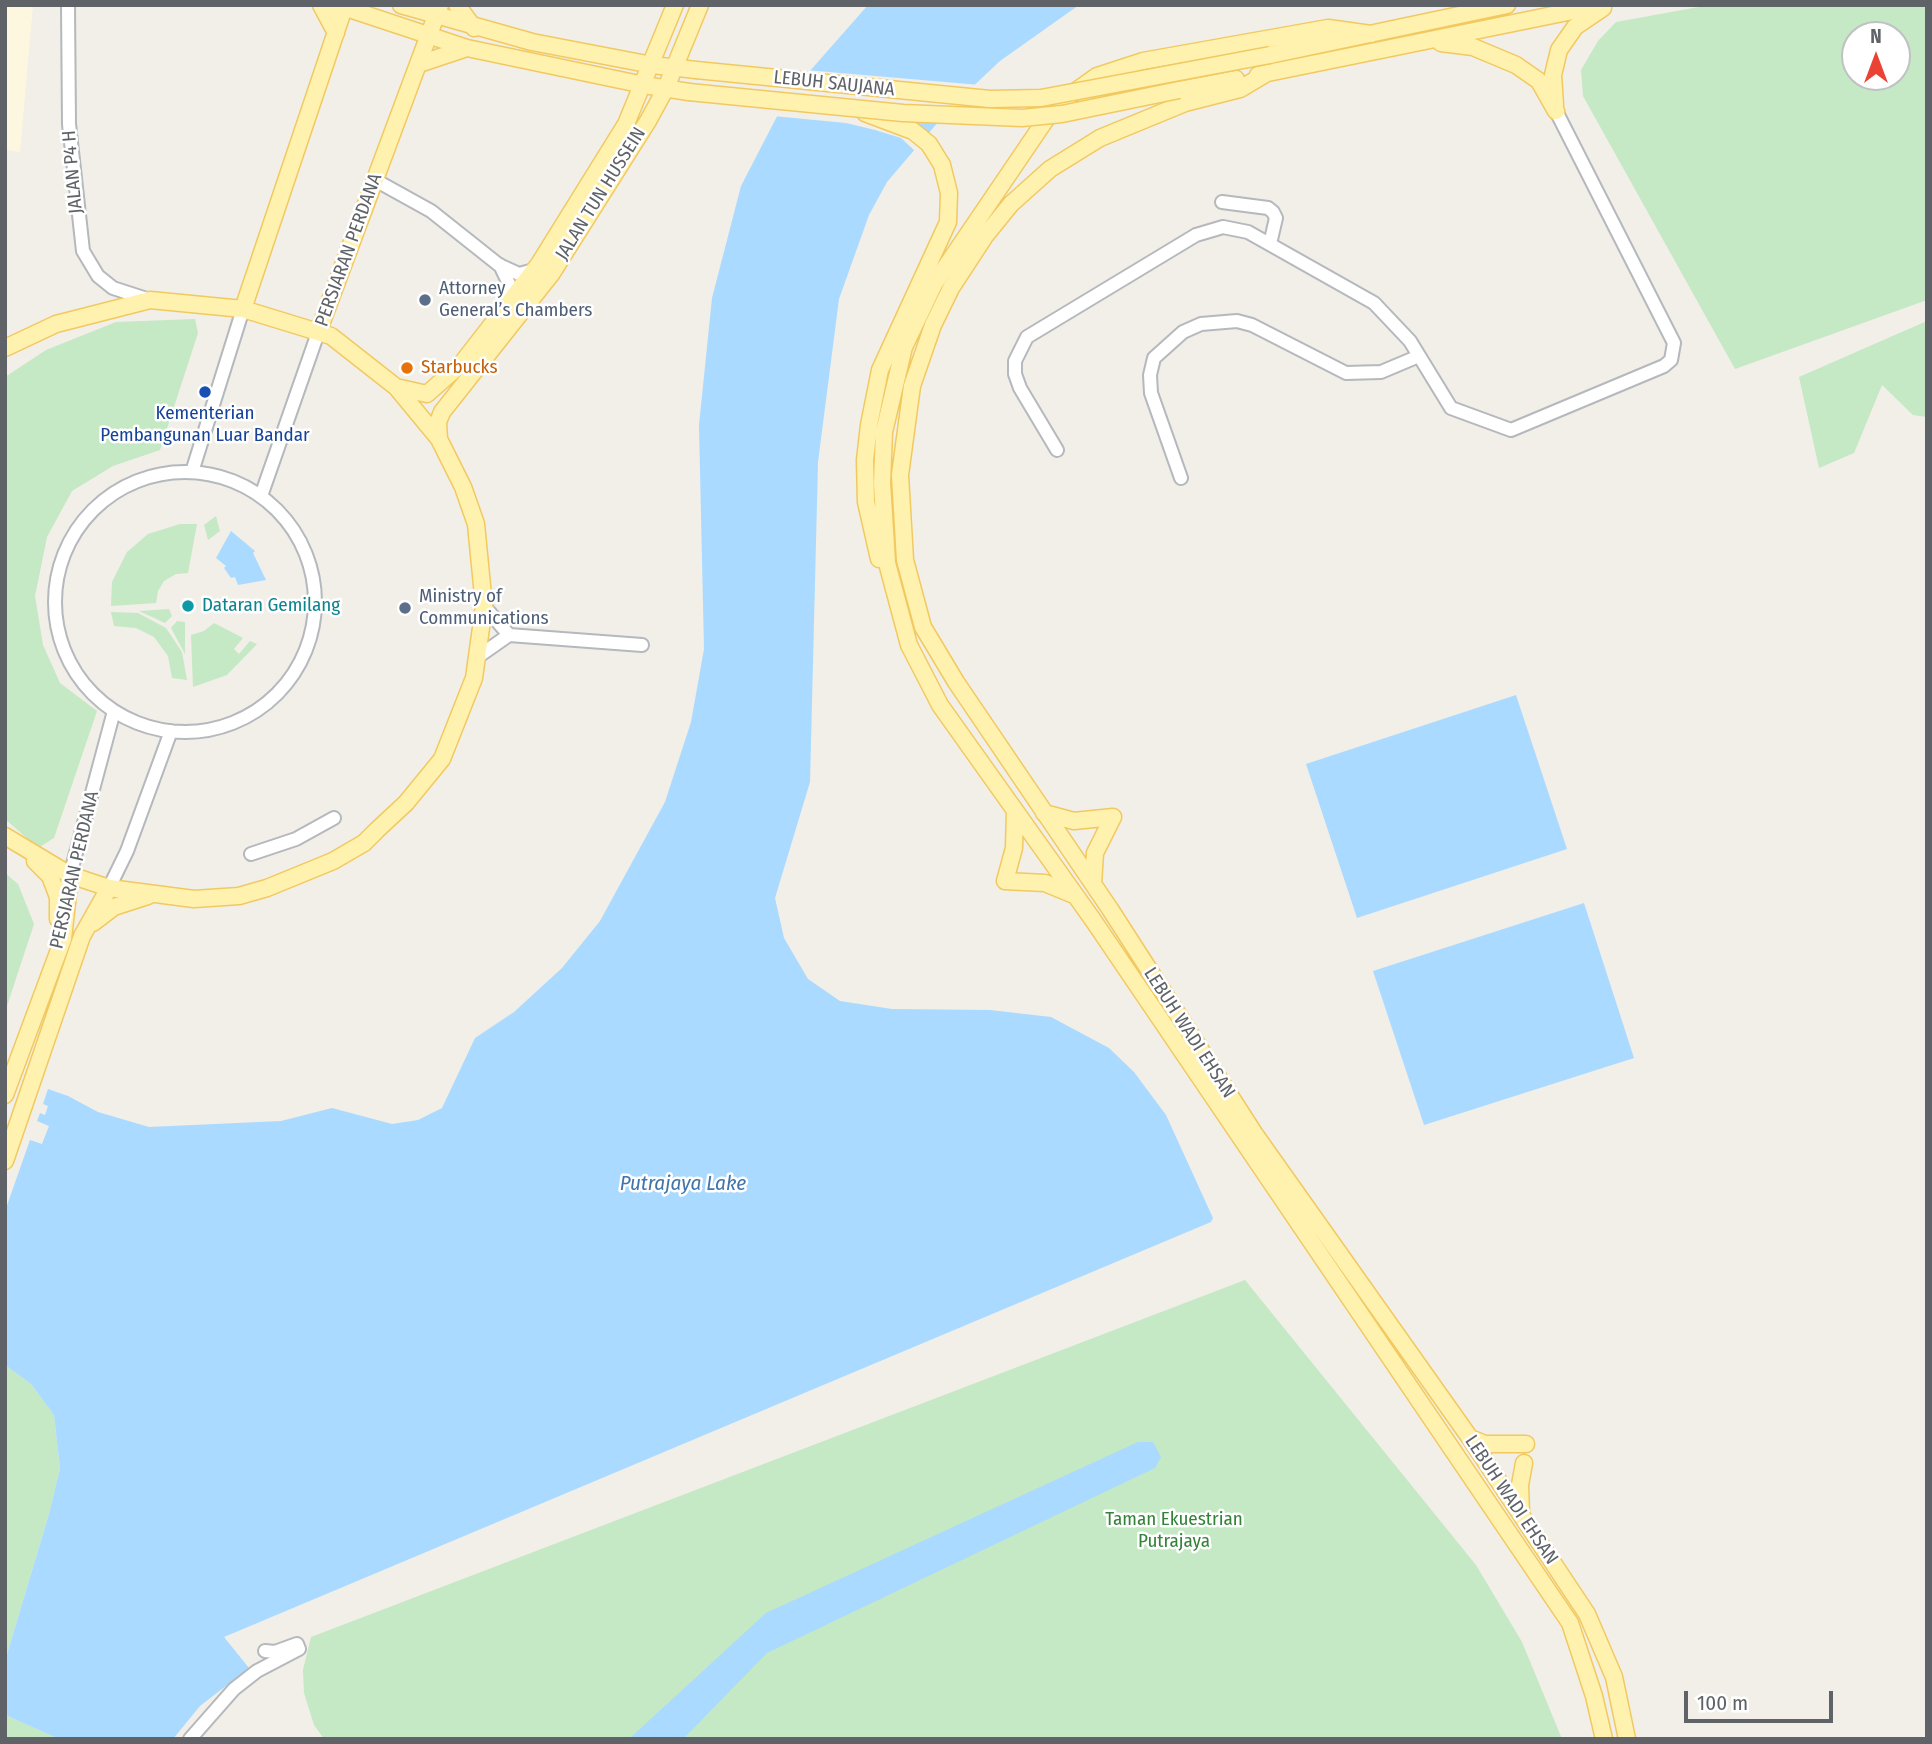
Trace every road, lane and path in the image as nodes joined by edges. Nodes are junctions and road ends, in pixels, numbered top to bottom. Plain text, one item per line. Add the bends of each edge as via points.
1 (68, 5) edge
2 (321, 5) edge
3 (401, 5) edge
4 (457, 5) edge
5 (675, 5) edge
6 (700, 5) edge
7 (1507, 5) edge
8 (1602, 5) edge
9 (1608, 5) edge
10 (342, 6) edge
11 (438, 11) edge
12 (474, 27) junction
13 (336, 33) junction
14 (1371, 34) junction
15 (429, 37) junction
16 (1423, 41) junction
17 (467, 48) junction
18 (419, 64) junction
19 (652, 65) junction
20 (674, 68) junction
21 (644, 85) junction
22 (666, 88) junction
23 (1182, 96) junction
24 (849, 108) junction
25 (1556, 111) junction
26 (375, 180) junction
27 (1222, 202) dead end
28 (1270, 244) junction
29 (499, 265) junction
30 (534, 270) junction
31 (149, 300) junction
32 (510, 301) junction
33 (243, 309) junction
34 (319, 330) junction
35 (5, 348) edge
36 (1419, 356) junction
37 (396, 387) junction
38 (439, 439) junction
39 (1057, 450) dead end
40 (192, 472) junction
41 (1181, 478) dead end
42 (261, 496) junction
43 (890, 575) junction
44 (484, 606) junction
45 (509, 635) junction
46 (642, 645) dead end
47 (478, 656) junction
48 (114, 711) junction
49 (171, 731) junction
50 (1015, 810) junction
51 (1044, 813) junction
52 (334, 818) dead end
53 (5, 836) edge
54 (20, 847) junction
55 (251, 854) dead end
56 (70, 875) junction
57 (1093, 884) junction
58 (109, 888) junction
59 (150, 896) junction
60 (1076, 896) junction
61 (82, 936) junction
62 (54, 960) junction
63 (5, 1095) edge
64 (5, 1161) edge
65 (1470, 1438) junction
66 (1526, 1444) dead end
67 (1524, 1463) dead end
68 (1521, 1513) junction
69 (265, 1651) dead end
70 (190, 1739) edge
71 (1604, 1739) edge
72 (1627, 1739) edge

1 - 31 street, JALAN P4 H via 69,124 83,251 98,276 113,288
2 - 13 main road
3 - 11 main road, LEBUH SAUJANA
4 - 12 main road
5 - 19 main road, JALAN TUN HUSSEIN
6 - 20 main road, JALAN TUN HUSSEIN
7 - 14 main road, LEBUH SAUJANA
8 - 16 main road
9 - 25 main road via 1576,27 1559,50 1553,75
10 - 13 main road
10 - 15 main road, LEBUH SAUJANA
11 - 12 main road, LEBUH SAUJANA
11 - 15 main road, PERSIARAN PERDANA
12 - 19 main road, LEBUH SAUJANA
13 - 33 main road
14 - 20 main road, LEBUH SAUJANA, bridge via 1041,98 990,99
14 - 43 main road via 1328,27 1143,61 1097,76 1055,106 934,284 904,347 884,432 883,523
15 - 17 main road, LEBUH SAUJANA
15 - 18 main road, PERSIARAN PERDANA
16 - 23 main road via 1267,73
16 - 25 main road via 1473,47 1516,65 1539,81
17 - 18 main road
17 - 21 main road, LEBUH SAUJANA
18 - 26 main road, PERSIARAN PERDANA
19 - 20 main road, LEBUH SAUJANA
19 - 21 main road, JALAN TUN HUSSEIN
20 - 22 main road, JALAN TUN HUSSEIN
21 - 22 main road, LEBUH SAUJANA
21 - 30 main road, JALAN TUN HUSSEIN via 626,124
22 - 24 main road, LEBUH SAUJANA, bridge
22 - 38 main road, JALAN TUN HUSSEIN via 552,273 442,412
23 - 24 main road, LEBUH SAUJANA, bridge via 1022,118
23 - 51 main road, LEBUH WADI EHSAN via 1049,169 1011,204 951,288 912,386 900,475 905,560 923,627
24 - 43 main road, bridge via 914,131 929,144 942,166 949,193 948,222 939,246 906,307 880,370 867,438 868,513 880,564
25 - 36 street via 1671,336 1671,360 1511,430 1451,408
26 - 29 street via 431,211
26 - 34 main road, PERSIARAN PERDANA
27 - 28 street via 1273,212 1276,218
28 - 36 street via 1374,303 1394,321
28 - 39 street via 1236,228 1209,230 1027,337 1015,361 1015,374
29 - 30 street via 519,274
29 - 32 street via 510,286
30 - 32 main road, JALAN TUN HUSSEIN
31 - 33 main road
31 - 35 main road via 56,324
32 - 37 main road, JALAN TUN HUSSEIN via 462,363 426,394
33 - 34 main road
33 - 40 street
34 - 37 main road via 349,347
34 - 42 street, PERSIARAN PERDANA
36 - 41 street via 1381,372 1346,373 1237,321 1201,324 1183,332 1154,358 1150,375 1151,393
37 - 38 main road
38 - 44 main road via 476,524
40 - 42 street via 229,480
40 - 48 street via 154,477 111,495 72,536 61,562 55,590 62,646 92,693
42 - 49 street via 296,534 308,558 315,609 307,648 288,682 248,716 198,731
43 - 50 main road, LEBUH WADI EHSAN via 909,645 940,705
44 - 45 street
44 - 47 main road
45 - 46 street
45 - 47 street
47 - 59 main road via 465,708 442,759 406,803 364,843 297,878 239,896
48 - 49 street
48 - 56 street, PERSIARAN PERDANA
49 - 58 street
50 - 60 main road, LEBUH WADI EHSAN
50 - 60 main road via 1014,848 1005,881 1045,883
51 - 57 main road, LEBUH WADI EHSAN
51 - 57 main road via 1074,821 1113,817 1095,853
52 - 55 street via 296,839
53 - 54 main road
54 - 56 main road
54 - 62 main road via 50,876 58,897
56 - 58 main road
56 - 62 main road, PERSIARAN PERDANA via 68,915
57 - 65 main road, LEBUH WADI EHSAN via 1254,1133
58 - 59 main road
58 - 61 main road, PERSIARAN PERDANA
59 - 61 main road via 100,915
60 - 71 main road, LEBUH WADI EHSAN via 1570,1623
61 - 64 main road, PERSIARAN PERDANA
62 - 63 main road, PERSIARAN PERDANA
65 - 66 main road via 1485,1444
65 - 68 main road, LEBUH WADI EHSAN
67 - 68 main road
68 - 72 main road, LEBUH WADI EHSAN via 1587,1614 1614,1677
69 - 70 street via 298,1644 299,1650 257,1671 234,1689

